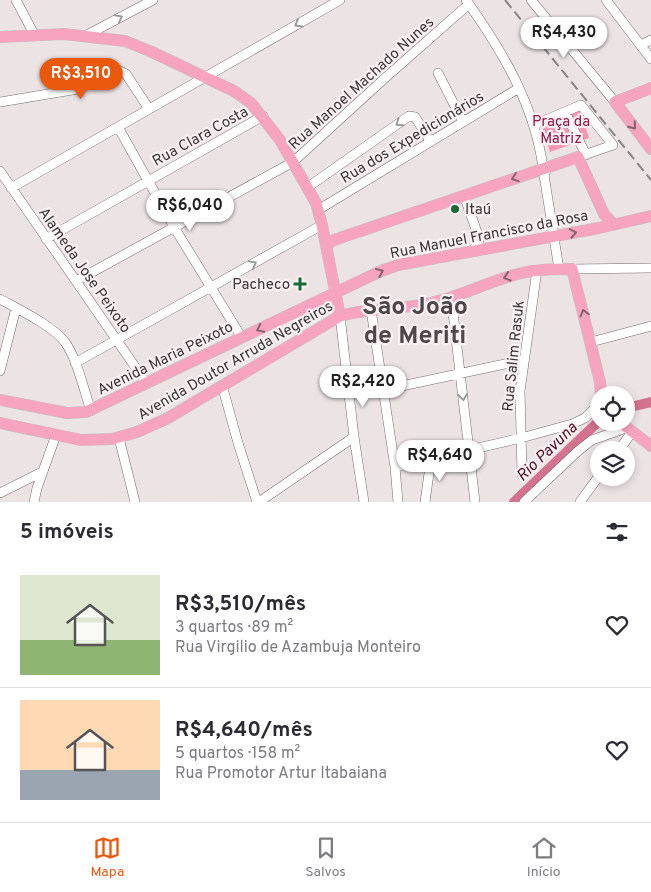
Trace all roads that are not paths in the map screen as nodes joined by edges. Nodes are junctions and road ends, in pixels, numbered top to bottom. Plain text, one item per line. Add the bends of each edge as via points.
1 (16, 0) edge
2 (152, 0) edge
3 (340, 0) edge
4 (531, 0) edge
5 (606, 0) edge
6 (467, 2) edge
7 (36, 36) junction
8 (86, 36) junction
9 (0, 37) edge
10 (651, 40) edge
11 (641, 45) junction
12 (651, 59) edge
13 (438, 73) dead end
14 (205, 78) junction
15 (519, 88) junction
16 (651, 88) edge
17 (0, 102) edge
18 (615, 102) junction
19 (149, 109) junction
20 (565, 112) junction
21 (263, 116) junction
22 (464, 122) junction
23 (534, 125) junction
24 (118, 127) junction
25 (430, 142) junction
26 (651, 149) edge
27 (582, 156) junction
28 (293, 162) junction
29 (545, 168) junction
30 (0, 171) edge
31 (148, 181) junction
32 (308, 187) junction
33 (11, 188) junction
34 (464, 195) junction
35 (318, 210) junction
36 (604, 214) junction
37 (651, 216) edge
38 (613, 224) junction
39 (322, 225) junction
40 (174, 227) junction
41 (599, 228) junction
42 (554, 236) junction
43 (46, 238) junction
44 (328, 241) junction
45 (472, 251) junction
46 (651, 268) edge
47 (559, 269) junction
48 (572, 269) junction
49 (537, 270) junction
50 (76, 281) junction
51 (211, 288) junction
52 (336, 292) junction
53 (0, 299) edge
54 (452, 300) junction
55 (16, 308) junction
56 (371, 310) junction
57 (340, 316) junction
58 (651, 326) edge
59 (242, 338) junction
60 (117, 340) junction
61 (591, 342) junction
62 (523, 360) junction
63 (74, 363) junction
64 (0, 371) edge
65 (460, 374) junction
66 (147, 384) junction
67 (222, 385) junction
68 (600, 386) edge
69 (383, 390) junction
70 (0, 400) edge
71 (91, 411) junction
72 (590, 412) edge
73 (0, 423) edge
74 (615, 431) edge
75 (630, 431) edge
76 (56, 435) junction
77 (354, 437) junction
78 (119, 438) junction
79 (521, 438) junction
80 (651, 446) edge
81 (470, 450) junction
82 (431, 459) junction
83 (395, 467) junction
84 (42, 472) junction
85 (522, 475) dead end
86 (592, 486) edge
87 (0, 493) edge
88 (34, 502) edge
89 (135, 502) edge
90 (258, 502) edge
91 (364, 502) edge
92 (398, 502) edge
93 (425, 502) edge
94 (475, 502) edge
95 (524, 502) edge
96 (580, 502) edge

1 - 7 street
8 -> 2 street
3 -> 14 street
4 - 18 street
5 - 11 street
6 - 15 street
6 - 28 street, Rua Manoel Machado Nunes
7 - 8 main road
7 - 9 main road
8 - 14 main road via 134,44
10 - 11 street
11 - 12 street
13 - 22 street
14 - 19 street
14 - 21 main road via 245,98
15 - 22 street, Rua dos Expedicionários
15 - 23 street
16 - 18 main road
17 - 19 street via 78,89 118,70 126,74
18 -> 26 main road
19 - 24 street
20 - 23 street
20 - 27 street
20 - 27 street via 581,105 613,145
21 - 28 main road
21 - 31 street, Rua Clara Costa
22 - 25 street, Rua dos Expedicionários
23 - 29 street
24 - 31 street
24 - 33 street
25 -> 32 street via 414,117 409,116
25 - 35 street, Rua dos Expedicionários
27 - 29 main road
27 - 36 main road
28 - 32 main road
28 - 40 street, Rua Manoel Machado Nunes
29 -> 34 main road
29 - 42 street
30 - 33 street, Alameda Jose Peixoto
31 - 40 street
31 - 43 street, Rua Clara Costa
32 - 35 main road
33 - 43 street, Alameda Jose Peixoto
34 - 44 main road
34 - 45 street via 479,238
35 - 39 main road
36 - 38 main road
36 - 41 main road
37 - 38 main road, Rua Manuel Francisco da Rosa
38 - 41 main road, Rua Manuel Francisco da Rosa
39 - 44 main road
51 -> 39 street
40 - 50 street, Rua Manoel Machado Nunes
40 - 51 street
42 -> 41 main road, Rua Manuel Francisco da Rosa
42 - 45 main road, Rua Manuel Francisco da Rosa
42 - 47 street
43 - 50 street, Alameda Jose Peixoto
44 - 52 main road
52 -> 45 main road, Rua Manuel Francisco da Rosa via 398,265
46 - 48 street
47 - 48 main road, Avenida Doutor Arruda Negreiros
47 - 49 main road, Avenida Doutor Arruda Negreiros
61 -> 48 main road
49 -> 54 main road, Avenida Doutor Arruda Negreiros via 496,280
49 - 62 street, Rua Salim Rasuk
50 - 60 street, Alameda Jose Peixoto
51 - 59 street
51 - 60 street
52 - 57 main road
52 -> 59 main road, Avenida Maria Peixoto
53 - 55 street
54 - 56 main road, Avenida Doutor Arruda Negreiros
54 - 65 street
55 - 63 street via 58,335
55 - 64 street
56 - 57 main road, Avenida Doutor Arruda Negreiros
56 - 69 street
57 - 67 main road, Avenida Doutor Arruda Negreiros
57 - 77 street
58 - 61 street
59 - 66 main road, Avenida Maria Peixoto
60 - 63 street
60 - 66 street, Alameda Jose Peixoto
61 - 68 main road
62 - 65 street
62 - 79 street, Rua Salim Rasuk via 519,406
63 - 71 street
65 - 69 street
65 -> 81 street
66 - 71 main road, Avenida Maria Peixoto
67 - 78 main road, Avenida Doutor Arruda Negreiros via 159,422
67 - 90 street
69 - 83 street
70 - 71 main road, Avenida Maria Peixoto via 67,413
72 - 79 street via 579,422
73 - 76 main road, Avenida Doutor Arruda Negreiros
74 - 95 street via 592,440
75 - 80 main road
76 - 78 main road, Avenida Doutor Arruda Negreiros via 81,440
76 - 84 street
77 - 90 street
77 - 91 street
78 - 89 street
79 - 81 street
79 - 85 street, Rua Salim Rasuk
81 - 82 street
81 - 94 street
82 - 83 street
82 - 93 street
83 - 92 street
84 - 87 street
84 - 88 street
86 - 96 street

